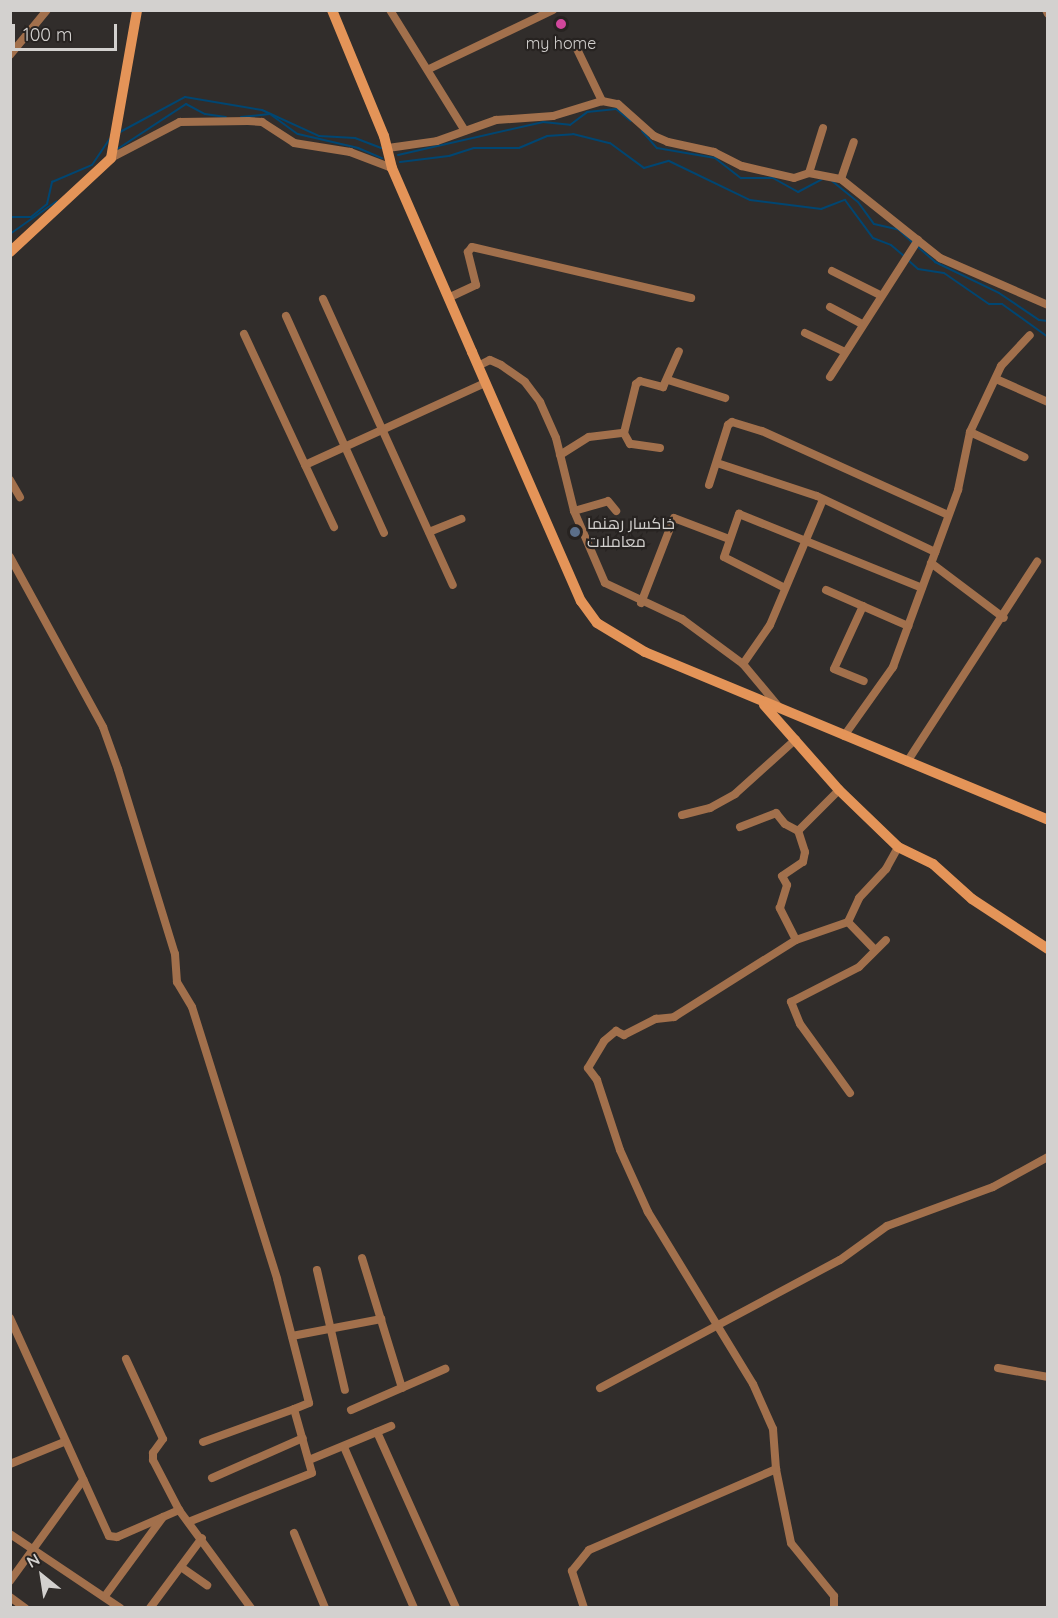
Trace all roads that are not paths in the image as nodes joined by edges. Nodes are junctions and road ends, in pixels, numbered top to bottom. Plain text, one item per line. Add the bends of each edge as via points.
1 (47, 10) edge
2 (137, 10) edge
3 (332, 10) edge
4 (390, 10) edge
5 (553, 10) edge
6 (577, 48) dead end
7 (10, 55) edge
8 (429, 69) junction
9 (602, 101) junction
10 (823, 128) dead end
11 (465, 131) junction
12 (854, 142) dead end
13 (388, 148) junction
14 (112, 157) junction
15 (392, 168) junction
16 (809, 173) junction
17 (841, 179) junction
18 (918, 240) junction
19 (10, 252) edge
20 (832, 271) dead end
21 (880, 295) junction
22 (448, 298) junction
23 (691, 298) dead end
24 (323, 299) dead end
25 (1047, 305) edge
26 (830, 307) dead end
27 (286, 316) dead end
28 (861, 324) junction
29 (805, 333) dead end
30 (244, 334) dead end
31 (1030, 335) dead end
32 (679, 351) dead end
33 (845, 352) junction
34 (478, 366) junction
35 (830, 377) dead end
36 (996, 379) junction
37 (668, 380) junction
38 (485, 382) junction
39 (725, 398) dead end
40 (1047, 402) edge
41 (383, 429) junction
42 (970, 432) junction
43 (624, 434) junction
44 (344, 447) junction
45 (660, 448) dead end
46 (560, 455) junction
47 (1024, 457) dead end
48 (717, 463) junction
49 (305, 465) junction
50 (10, 480) edge
51 (709, 485) dead end
52 (20, 498) dead end
53 (822, 502) junction
54 (574, 511) junction
55 (616, 511) dead end
56 (948, 514) junction
57 (462, 519) dead end
58 (334, 527) dead end
59 (429, 532) junction
60 (384, 533) dead end
61 (729, 539) junction
62 (805, 542) junction
63 (935, 552) junction
64 (10, 557) edge
65 (1037, 562) dead end
66 (931, 563) junction
67 (453, 585) dead end
68 (785, 588) junction
69 (922, 588) junction
70 (826, 590) dead end
71 (641, 603) junction
72 (863, 606) junction
73 (1004, 618) junction
74 (908, 626) junction
75 (743, 664) junction
76 (864, 681) dead end
77 (762, 703) junction
78 (782, 711) junction
79 (844, 736) junction
80 (796, 739) junction
81 (907, 762) junction
82 (839, 790) junction
83 (682, 815) dead end
84 (1047, 820) edge
85 (740, 827) dead end
86 (798, 831) junction
87 (898, 847) junction
88 (848, 922) junction
89 (796, 940) junction
90 (886, 940) dead end
91 (874, 949) junction
92 (1047, 949) edge
93 (850, 1093) dead end
94 (1047, 1157) edge
95 (362, 1258) dead end
96 (317, 1270) dead end
97 (10, 1318) edge
98 (381, 1319) junction
99 (718, 1326) junction
100 (330, 1328) junction
101 (292, 1336) junction
102 (126, 1359) dead end
103 (998, 1368) dead end
104 (446, 1369) dead end
105 (1047, 1377) edge
106 (402, 1388) junction
107 (600, 1388) dead end
108 (345, 1390) dead end
109 (294, 1409) junction
110 (351, 1410) dead end
111 (392, 1426) dead end
112 (377, 1432) junction
113 (303, 1438) junction
114 (64, 1442) junction
115 (203, 1442) dead end
116 (344, 1447) junction
117 (309, 1460) junction
118 (10, 1464) edge
119 (776, 1469) junction
120 (212, 1478) dead end
121 (83, 1480) junction
122 (179, 1510) junction
123 (163, 1516) junction
124 (188, 1522) junction
125 (294, 1533) dead end
126 (10, 1534) edge
127 (202, 1538) junction
128 (35, 1548) junction
129 (181, 1567) junction
130 (10, 1581) edge
131 (207, 1586) dead end
132 (105, 1596) junction
133 (10, 1597) edge
134 (25, 1608) edge
135 (120, 1608) edge
136 (150, 1608) edge
137 (250, 1608) edge
138 (325, 1608) edge
139 (414, 1608) edge
140 (456, 1608) edge
141 (584, 1608) edge
142 (834, 1608) edge

1 - 7 street
2 - 14 street
3 - 13 street
4 - 8 street
5 - 8 street
6 - 9 street
8 - 11 street
9 - 11 street via 568,113 496,120
9 - 16 street via 618,104 654,136 668,142 714,152 742,166 794,178
10 - 16 street
11 - 13 street via 437,141
12 - 17 street
13 - 15 street
14 - 15 street via 180,122 248,121 262,122 294,142 350,152
14 - 19 street
15 - 22 street
16 - 17 street
17 - 18 street
18 - 21 street
18 - 25 street via 940,258
20 - 21 street
21 - 28 street
22 - 23 street via 476,285 468,252 478,248
22 - 34 street
24 - 41 street
26 - 28 street
27 - 44 street
28 - 33 street
29 - 33 street
30 - 49 street
31 - 36 street via 1001,366
32 - 37 street
33 - 35 street
34 - 38 street
34 - 46 street via 490,360 525,382 540,402
36 - 40 street
36 - 42 street
37 - 39 street
37 - 43 street via 662,387 637,382
38 - 41 street
38 - 77 street via 581,601 597,623 645,652
41 - 44 street
41 - 59 street
42 - 47 street
42 - 56 street
43 - 45 street via 630,444
43 - 46 street via 589,437
44 - 49 street
44 - 60 street
46 - 54 street
48 - 51 street
48 - 53 street via 817,496
48 - 56 street via 732,422 762,431
49 - 58 street
50 - 52 street
53 - 62 street
53 - 63 street
54 - 55 street via 608,501
54 - 71 street via 605,583
56 - 63 street
57 - 59 street
59 - 67 street
61 - 62 street via 741,514
61 - 68 street via 724,557
61 - 71 street via 674,518
62 - 68 street
62 - 69 street
63 - 66 street
64 - 101 street via 63,650 110,748 175,954 177,982 192,1007
65 - 73 street
66 - 69 street
66 - 73 street
68 - 75 street via 770,625
69 - 74 street
70 - 72 street
71 - 75 street via 682,619
72 - 74 street
72 - 76 street via 834,669
73 - 81 street
74 - 79 street via 893,667
75 - 78 street
77 - 78 street
77 - 80 street
78 - 79 street
79 - 81 street
80 - 82 street
80 - 83 street via 735,794 710,808
81 - 84 street
82 - 86 street
82 - 87 street
85 - 86 street via 776,813 784,824
86 - 89 street via 805,852 803,862 782,876 787,885 780,901
87 - 88 street via 886,869 859,898
87 - 92 street via 933,864 972,899
88 - 89 street
88 - 91 street
89 - 99 street via 674,1017 656,1019 624,1035 616,1031 604,1041 588,1068 597,1080 620,1150 648,1212
90 - 91 street
91 - 93 street via 859,967 791,1002 800,1024
94 - 99 street via 993,1187 887,1226 840,1260
95 - 98 street
96 - 100 street
97 - 114 street
98 - 100 street
98 - 106 street
99 - 107 street
99 - 119 street via 753,1384 773,1429
100 - 101 street
100 - 108 street
101 - 109 street via 309,1403
102 - 122 street via 161,1432 163,1439 153,1453 153,1461
103 - 105 street
104 - 106 street
106 - 110 street
109 - 113 street
109 - 115 street
111 - 112 street
112 - 116 street
112 - 140 street
113 - 117 street
113 - 120 street
114 - 118 street
114 - 121 street
116 - 117 street
116 - 139 street
117 - 124 street via 312,1473
119 - 141 street via 589,1550 572,1571
119 - 142 street via 791,1543 834,1596
121 - 123 street via 112,1538
121 - 128 street
122 - 123 street
122 - 124 street
123 - 132 street
124 - 127 street
125 - 138 street
126 - 128 street
127 - 129 street
127 - 137 street
128 - 130 street
128 - 132 street
129 - 131 street
129 - 136 street
132 - 135 street
133 - 134 street

